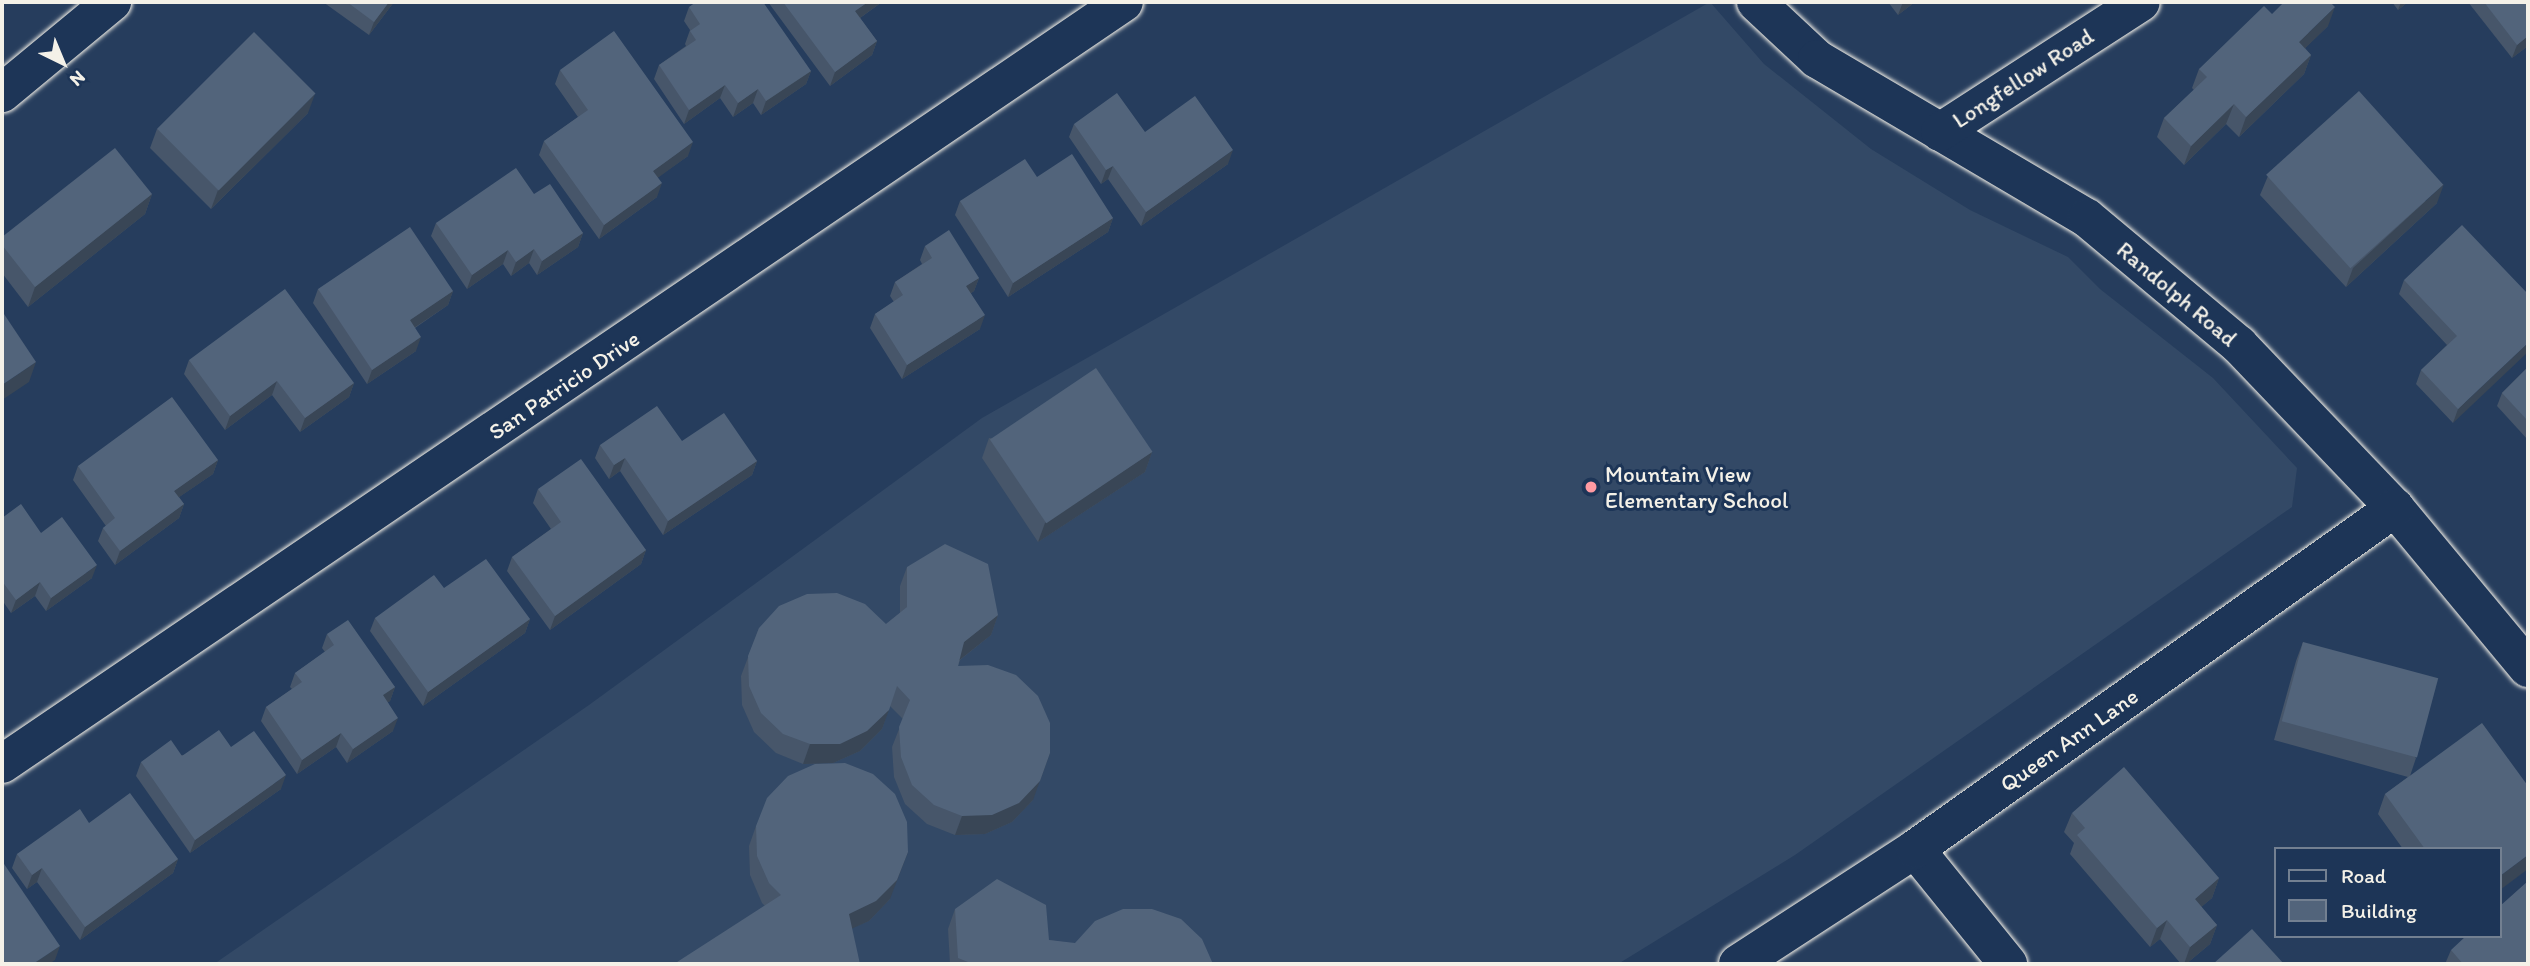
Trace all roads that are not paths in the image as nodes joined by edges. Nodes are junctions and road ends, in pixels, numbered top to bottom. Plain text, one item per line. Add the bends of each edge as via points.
1 (112, 2) edge
2 (1124, 2) edge
3 (1756, 2) edge
4 (2141, 2) edge
5 (2, 93) edge
6 (1940, 132) junction
7 (2395, 508) junction
8 (2528, 668) edge
9 (2, 764) edge
10 (1915, 849) junction
11 (1738, 964) edge
12 (2008, 964) edge

1 - 5 street
2 - 9 street, San Patricio Drive
3 - 6 street, Randolph Road via 1817,59
4 - 6 street, Longfellow Road
6 - 7 street, Randolph Road via 2087,218 2239,345
7 - 8 street, Randolph Road
7 - 10 street, Queen Ann Lane
10 - 11 street, Queen Ann Lane
10 - 12 street

